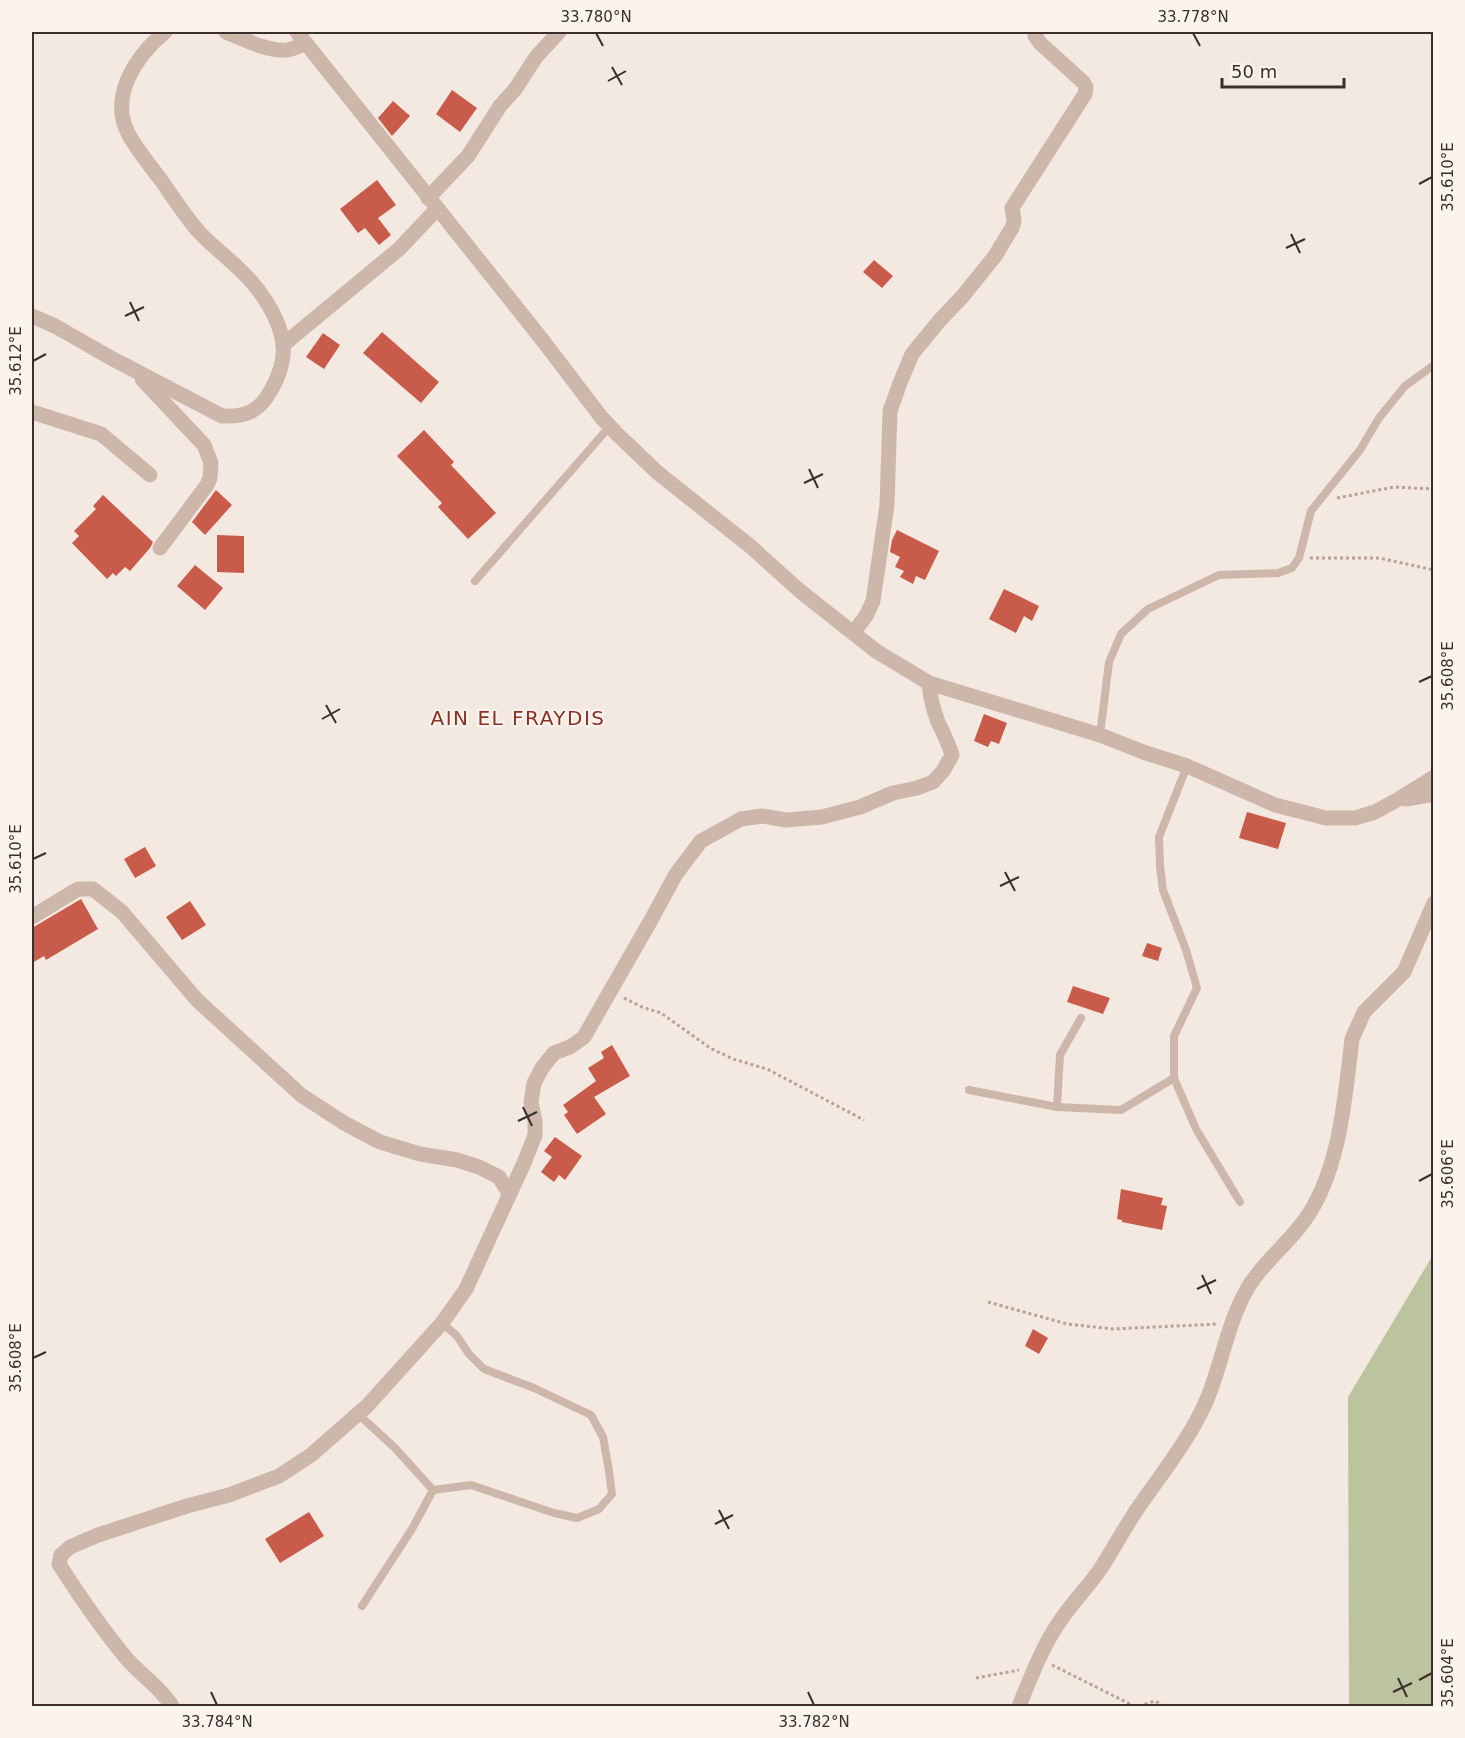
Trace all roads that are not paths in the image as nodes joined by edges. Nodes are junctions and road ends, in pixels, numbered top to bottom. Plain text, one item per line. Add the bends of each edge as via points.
1 (165, 32) edge
2 (226, 32) edge
3 (559, 32) edge
4 (1036, 32) edge
5 (301, 38) edge
6 (432, 204) junction
7 (32, 316) edge
8 (283, 345) junction
9 (1434, 365) edge
10 (134, 370) junction
11 (32, 412) edge
12 (610, 426) junction
13 (150, 475) dead end
14 (160, 548) dead end
15 (476, 581) dead end
16 (853, 633) junction
17 (929, 683) junction
18 (1100, 735) junction
19 (1187, 766) junction
20 (1434, 777) edge
21 (1434, 796) edge
22 (1397, 800) junction
23 (1434, 903) edge
24 (32, 917) edge
25 (1081, 1018) dead end
26 (1174, 1078) junction
27 (969, 1090) dead end
28 (1057, 1107) junction
29 (509, 1193) junction
30 (1240, 1202) dead end
31 (441, 1323) junction
32 (358, 1414) junction
33 (433, 1490) junction
34 (362, 1606) dead end
35 (172, 1707) edge
36 (1019, 1707) edge

1 - 8 street via 151,43 126,82 122,104 128,134 199,231 242,271 264,299 278,325
2 - 5 street via 281,50 293,49
3 - 6 street via 536,57
4 - 16 street via 1040,44 1083,82 1085,94 1011,208 1012,228 995,256 912,354 905,368 890,411 887,505 873,601
5 - 6 street
6 - 8 street via 399,249
6 - 12 street
7 - 10 street
8 - 10 street via 278,378 267,398 251,412 239,416 222,416
9 - 18 lane via 1405,386 1311,511 1293,568 1278,573 1219,574 1148,609 1121,634 1109,662
10 - 14 street via 198,438 210,463 207,484
11 - 13 street via 101,434
12 - 15 lane
12 - 16 street via 658,473
16 - 17 street
17 - 18 street
17 - 29 street via 938,722 952,755 933,782 822,817 741,819 701,841 676,874 584,1037 554,1053 542,1068 531,1102 535,1135
18 - 19 street
19 - 22 street via 1275,805 1326,818 1354,818
19 - 26 lane via 1159,837 1163,890 1197,988 1174,1036
20 - 22 street
21 - 22 street
23 - 36 street via 1404,972 1364,1012 1356,1027 1342,1118 1320,1195 1286,1245 1254,1276 1231,1324 1199,1418 1100,1570 1060,1620
24 - 29 street via 78,889 93,889 122,912 197,1000 301,1095 380,1142 479,1167 499,1177
25 - 28 lane via 1060,1055
26 - 28 lane via 1121,1110
26 - 30 lane via 1196,1129
27 - 28 lane
29 - 31 street via 466,1289
31 - 32 street
31 - 33 lane via 484,1369 591,1415 603,1437 612,1494 599,1509 577,1518 554,1514 471,1485
32 - 33 lane
32 - 35 street via 311,1455 279,1476 98,1535 61,1555 59,1564 102,1627
33 - 34 lane

